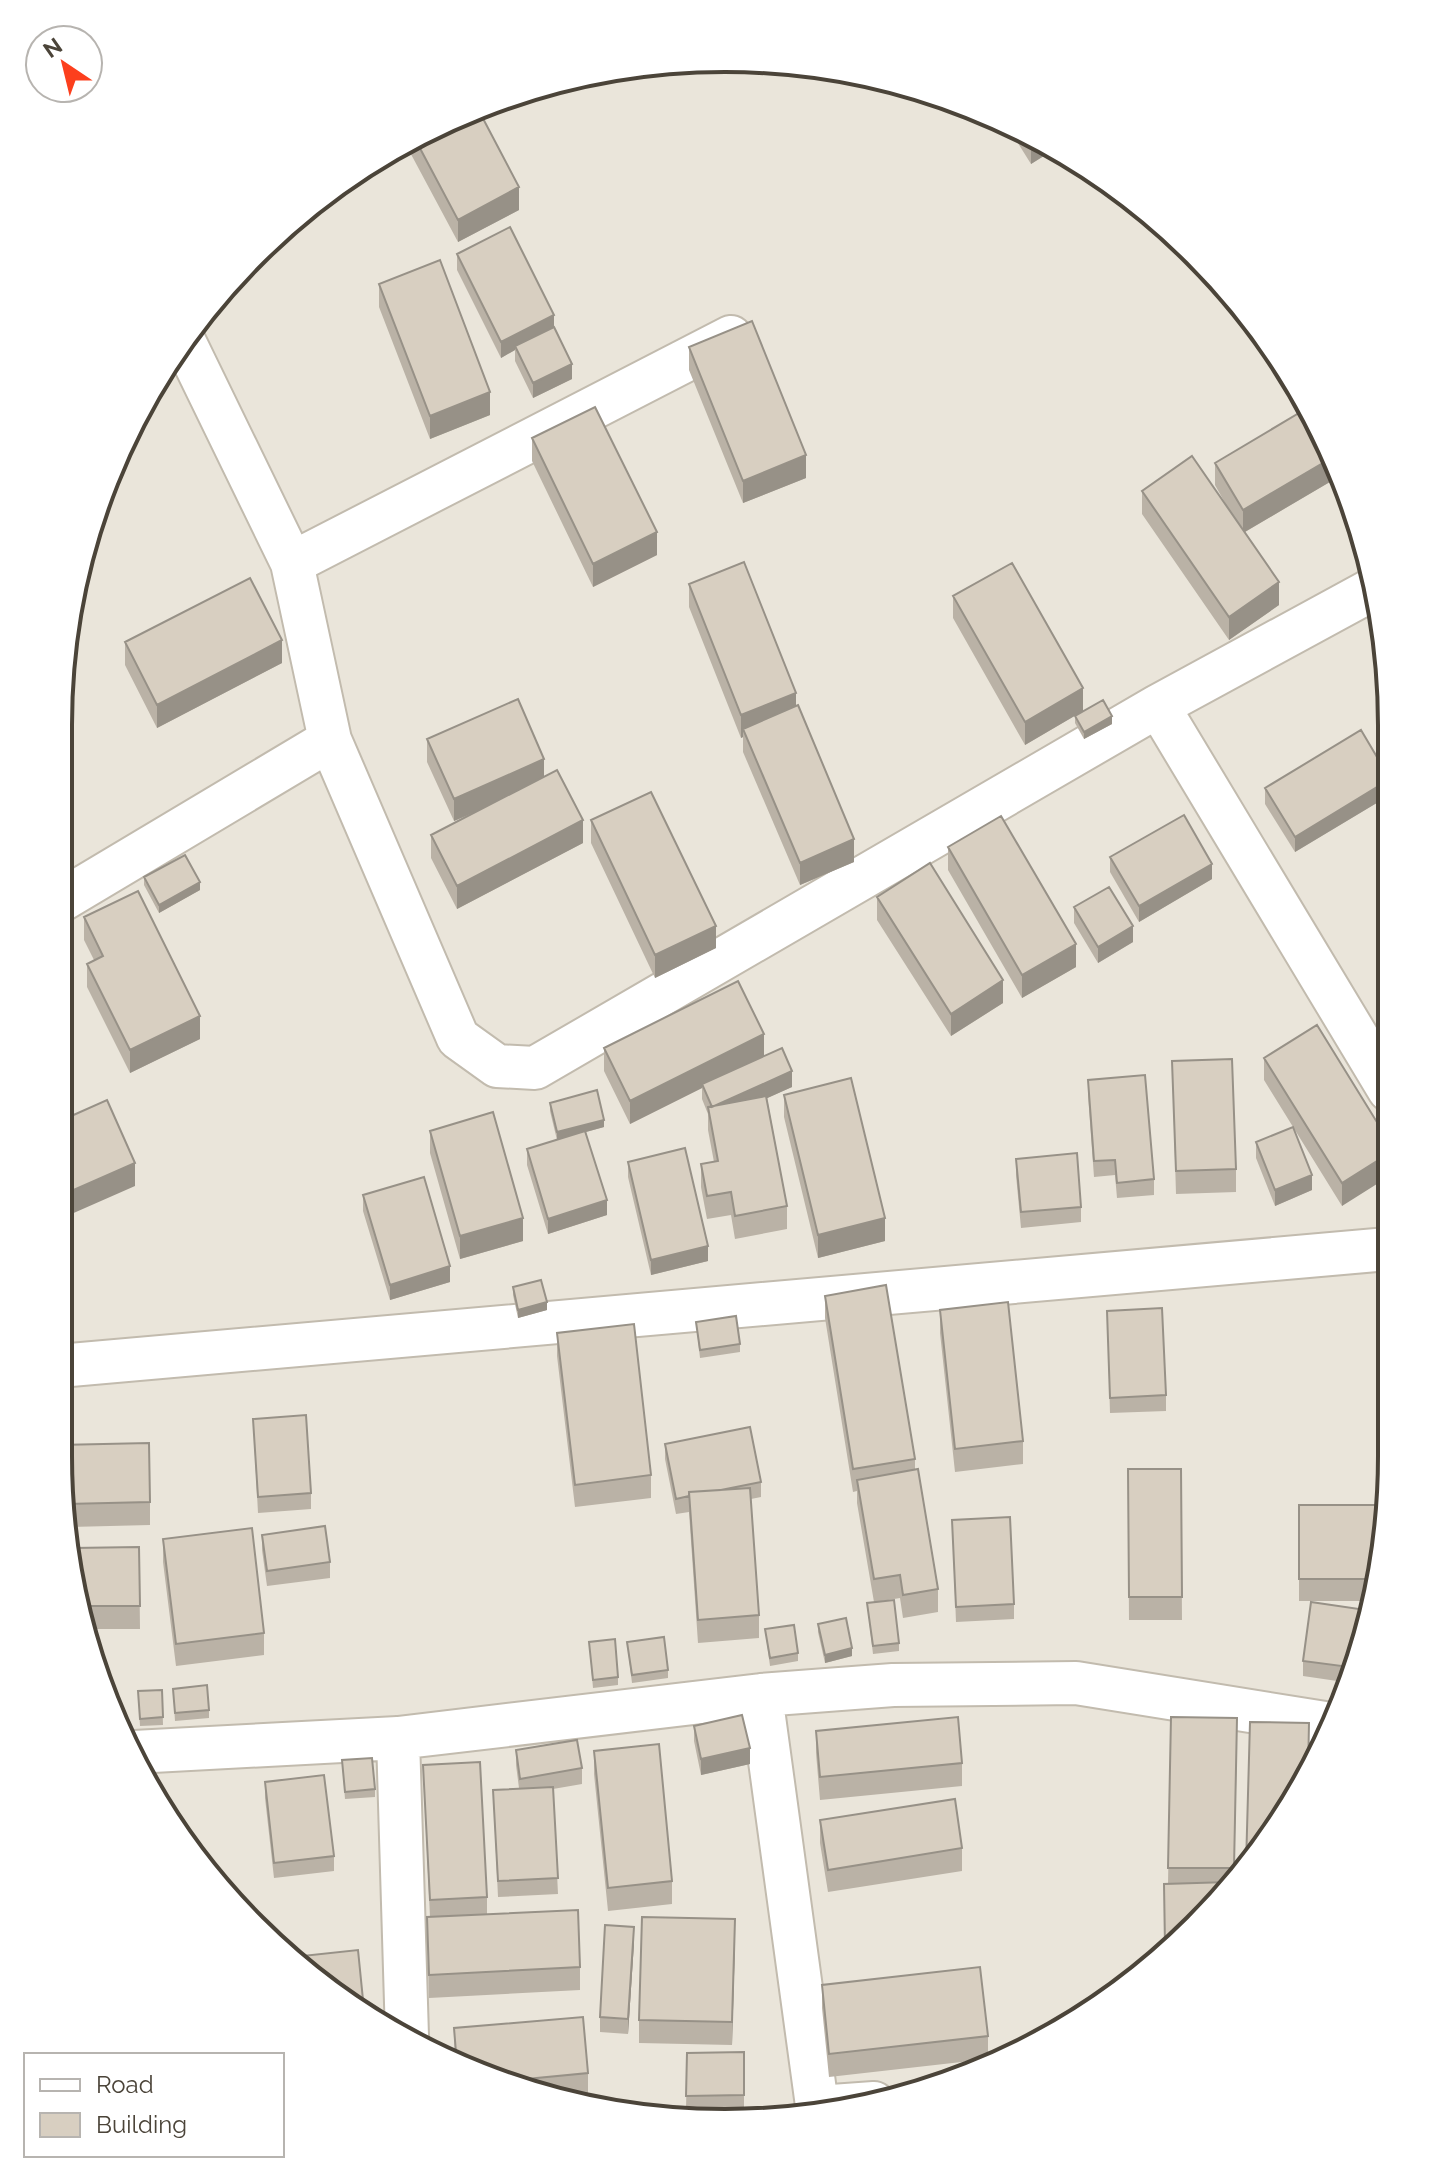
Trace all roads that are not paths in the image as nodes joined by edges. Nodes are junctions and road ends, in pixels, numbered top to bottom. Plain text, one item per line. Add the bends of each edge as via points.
1 (731, 337) edge
2 (189, 352) edge
3 (292, 563) junction
4 (1364, 594) edge
5 (1158, 706) junction
6 (330, 740) junction
7 (72, 894) edge
8 (1378, 1072) edge
9 (1378, 1250) edge
10 (72, 1365) edge
11 (761, 1695) junction
12 (1321, 1722) edge
13 (398, 1738) junction
14 (143, 1752) edge
15 (407, 2027) edge
16 (817, 2102) edge

1 - 3 street
2 - 3 street
3 - 6 street
4 - 5 street
5 - 6 street via 535,1068 497,1066 458,1038
5 - 8 street
6 - 7 street
9 - 10 street
11 - 12 street via 893,1685 1076,1683
11 - 13 street
11 - 16 street
13 - 14 street
13 - 15 street

